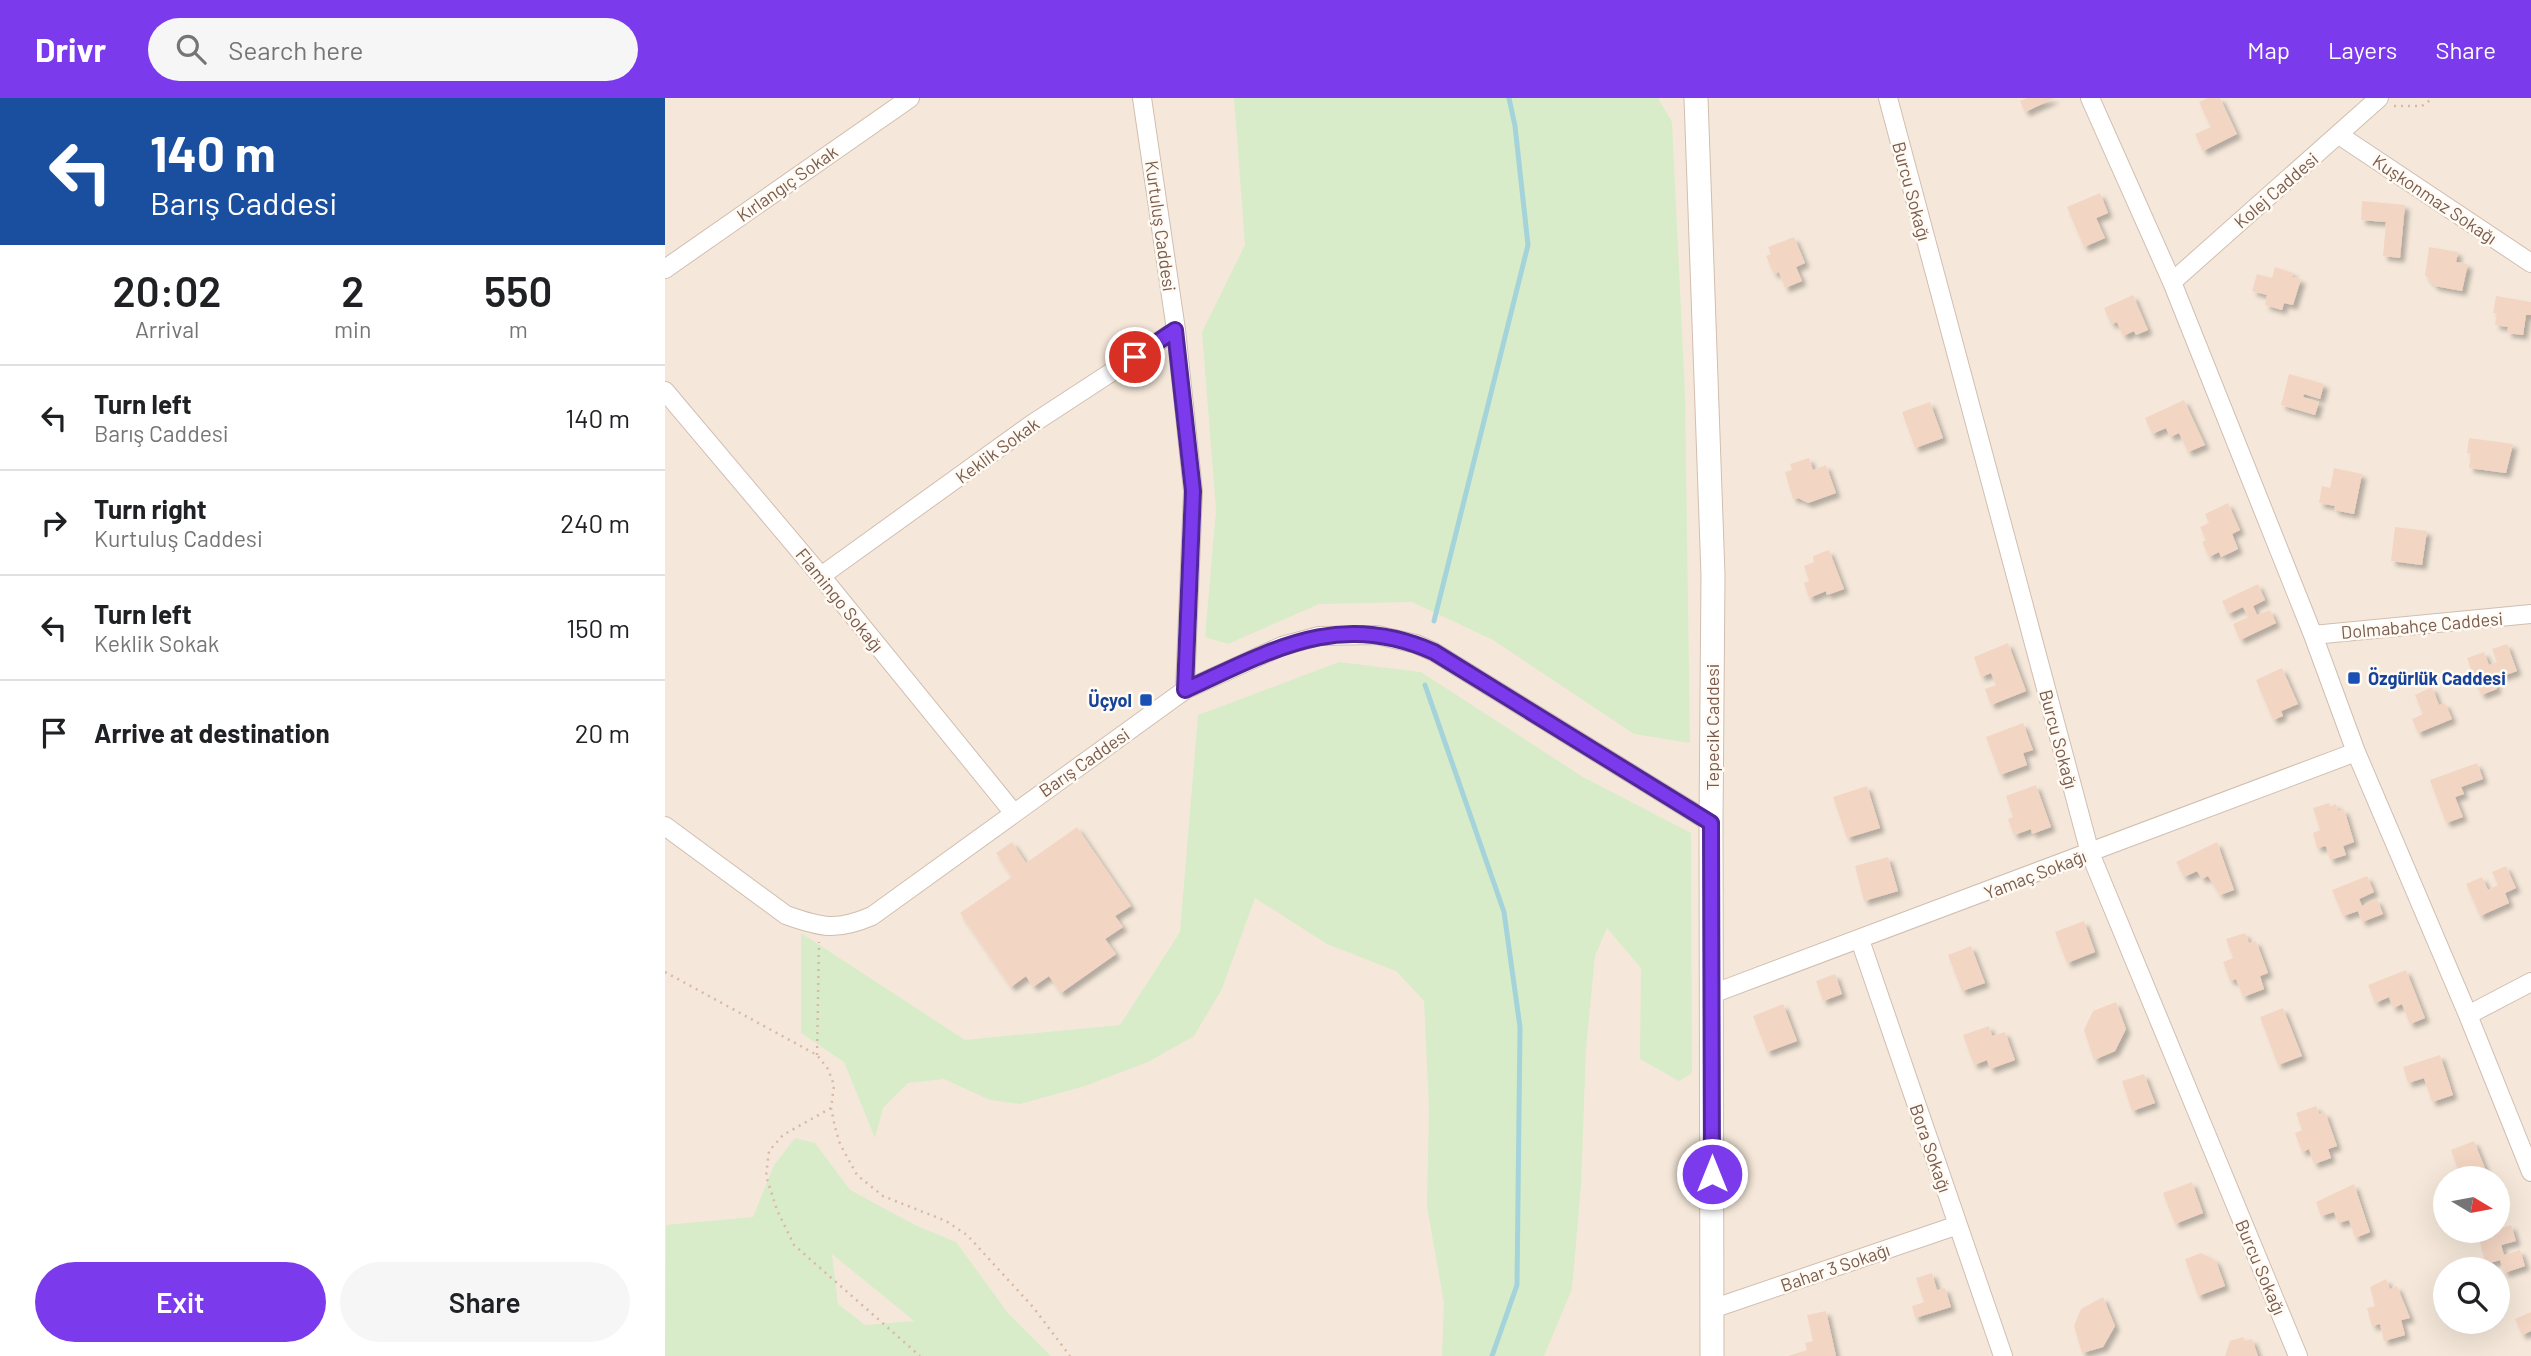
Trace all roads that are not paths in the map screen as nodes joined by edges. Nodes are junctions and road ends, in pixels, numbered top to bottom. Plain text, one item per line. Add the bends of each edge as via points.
1 (910, 98) edge
2 (1143, 98) edge
3 (1696, 98) edge
4 (1888, 98) edge
5 (2090, 98) edge
6 (2374, 102) edge
7 (2339, 135) junction
8 (2531, 263) edge
9 (665, 269) edge
10 (2172, 282) junction
11 (1175, 330) junction
12 (665, 391) edge
13 (821, 576) junction
14 (2531, 614) edge
15 (2313, 635) junction
16 (1185, 690) junction
17 (2356, 752) junction
18 (1013, 812) junction
19 (1711, 823) junction
20 (665, 826) edge
21 (2090, 853) junction
22 (1860, 940) junction
23 (2531, 982) edge
24 (1712, 994) junction
25 (2468, 1015) junction
26 (2531, 1172) edge
27 (1958, 1225) junction
28 (1712, 1309) junction
29 (1712, 1356) edge
30 (2003, 1356) edge
31 (2298, 1356) edge

1 - 9 street, Kırlangıç Sokak
2 - 11 street, Kurtuluş Caddesi
3 - 19 street, Tepecik Caddesi via 1713,575
4 - 21 street, Burcu Sokağı
5 - 10 street
6 - 7 street, Kolej Caddesi
7 - 8 street, Kuşkonmaz Sokağı
7 - 10 street, Kolej Caddesi
10 - 15 street
11 - 13 street, Keklik Sokak via 1032,424
11 - 16 street, Kurtuluş Caddesi via 1193,491
12 - 13 street, Flamingo Sokağı
13 - 18 street, Flamingo Sokağı
14 - 15 street, Dolmabahçe Caddesi
15 - 17 street
16 - 18 street, Barış Caddesi
16 - 19 street, Barış Caddesi via 1282,646 1319,636 1377,635 1406,641 1434,652
17 - 21 street, Yamaç Sokağı
17 - 25 street
18 - 20 street, Barış Caddesi via 872,916 849,926 819,925 786,915
19 - 24 street, Tepecik Caddesi
21 - 22 street, Yamaç Sokağı
21 - 31 street, Burcu Sokağı
22 - 24 street, Yamaç Sokağı
22 - 27 street, Bora Sokağı
23 - 25 street
24 - 28 street, Tepecik Caddesi
25 - 26 street
27 - 28 street, Bahar 3 Sokağı
27 - 30 street, Bora Sokağı
28 - 29 street, Tepecik Caddesi

